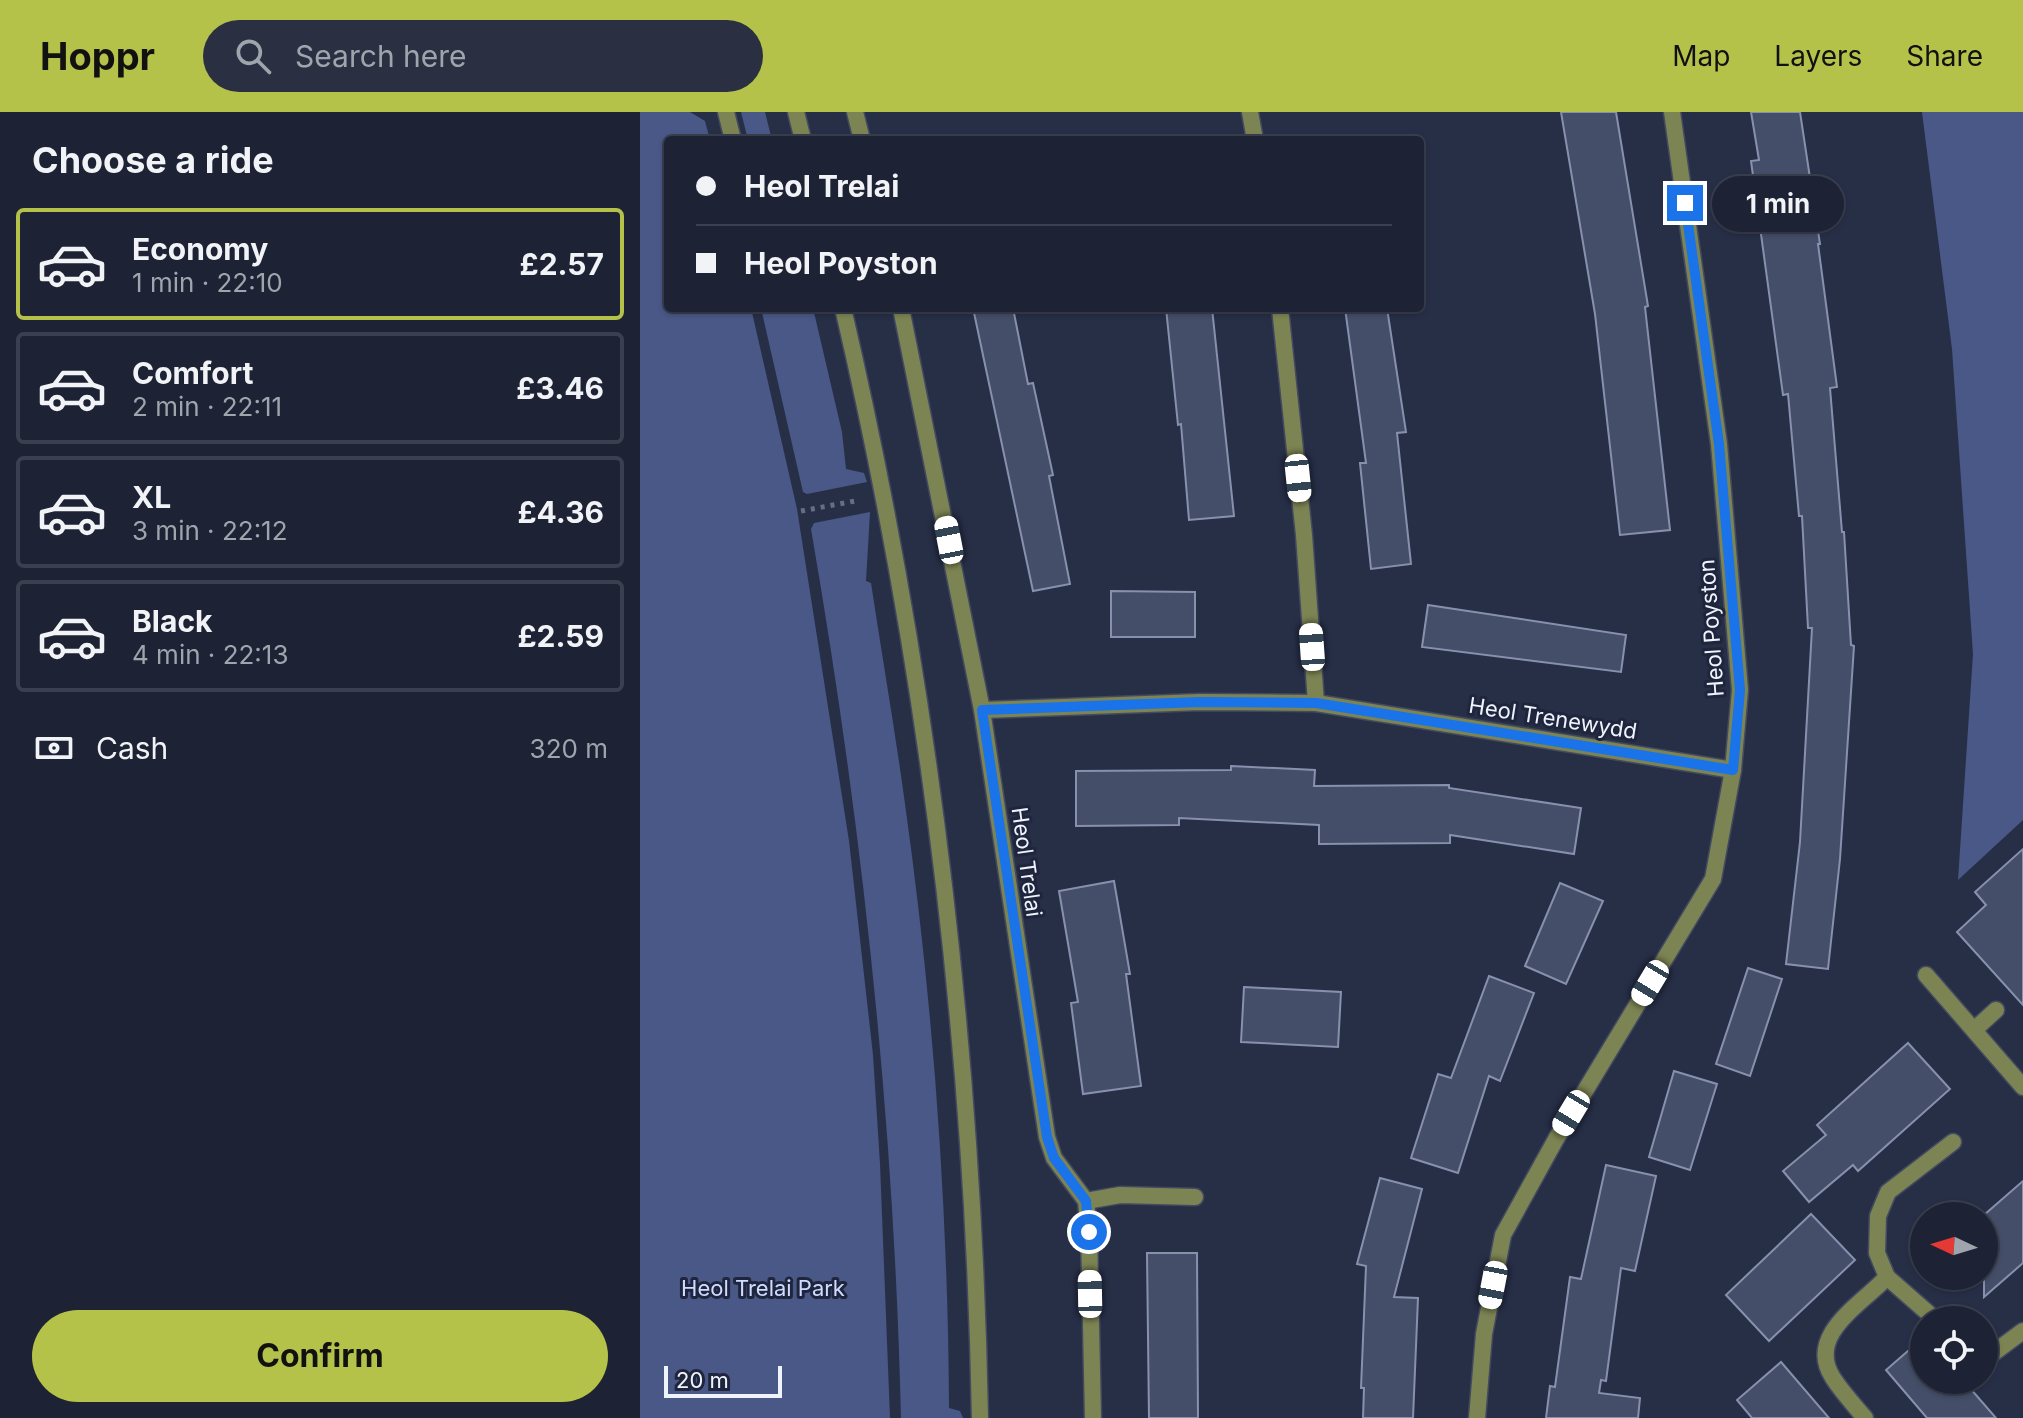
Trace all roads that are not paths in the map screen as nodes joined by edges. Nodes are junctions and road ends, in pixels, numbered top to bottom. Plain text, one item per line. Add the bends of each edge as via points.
1 (726, 112) edge
2 (796, 112) edge
3 (855, 112) edge
4 (1250, 112) edge
5 (1672, 112) edge
6 (732, 136) edge
7 (802, 136) edge
8 (861, 136) edge
9 (1254, 136) edge
10 (844, 312) edge
11 (902, 312) edge
12 (1280, 312) edge
13 (1316, 703) junction
14 (982, 710) junction
15 (1733, 770) junction
16 (1926, 975) dead end
17 (1996, 1010) dead end
18 (1974, 1030) junction
19 (2023, 1087) edge
20 (1953, 1142) dead end
21 (1195, 1197) dead end
22 (1086, 1201) junction
23 (1887, 1277) junction
24 (1920, 1306) edge
25 (2023, 1331) edge
26 (1998, 1350) edge
27 (980, 1418) edge
28 (1093, 1418) edge
29 (1477, 1418) edge
30 (1865, 1418) edge

1 - 6 street
2 - 7 street
3 - 8 street
4 - 9 street
5 - 15 street, Heol Poyston via 1719,444 1740,690
10 - 27 street via 885,496 939,835 971,1160
11 - 14 street, Heol Trelai
12 - 13 street
13 - 14 street, Heol Trenewydd
13 - 15 street, Heol Trenewydd
14 - 22 street, Heol Trelai via 1047,1137 1054,1158
15 - 29 street, Heol Poyston via 1713,879 1503,1235 1484,1334
16 - 18 street
17 - 18 street
18 - 19 street
20 - 23 street via 1888,1192 1878,1216 1877,1253
21 - 22 street via 1120,1195
22 - 28 street
23 - 24 street
23 - 30 street via 1833,1328 1826,1344 1831,1376
25 - 26 street

